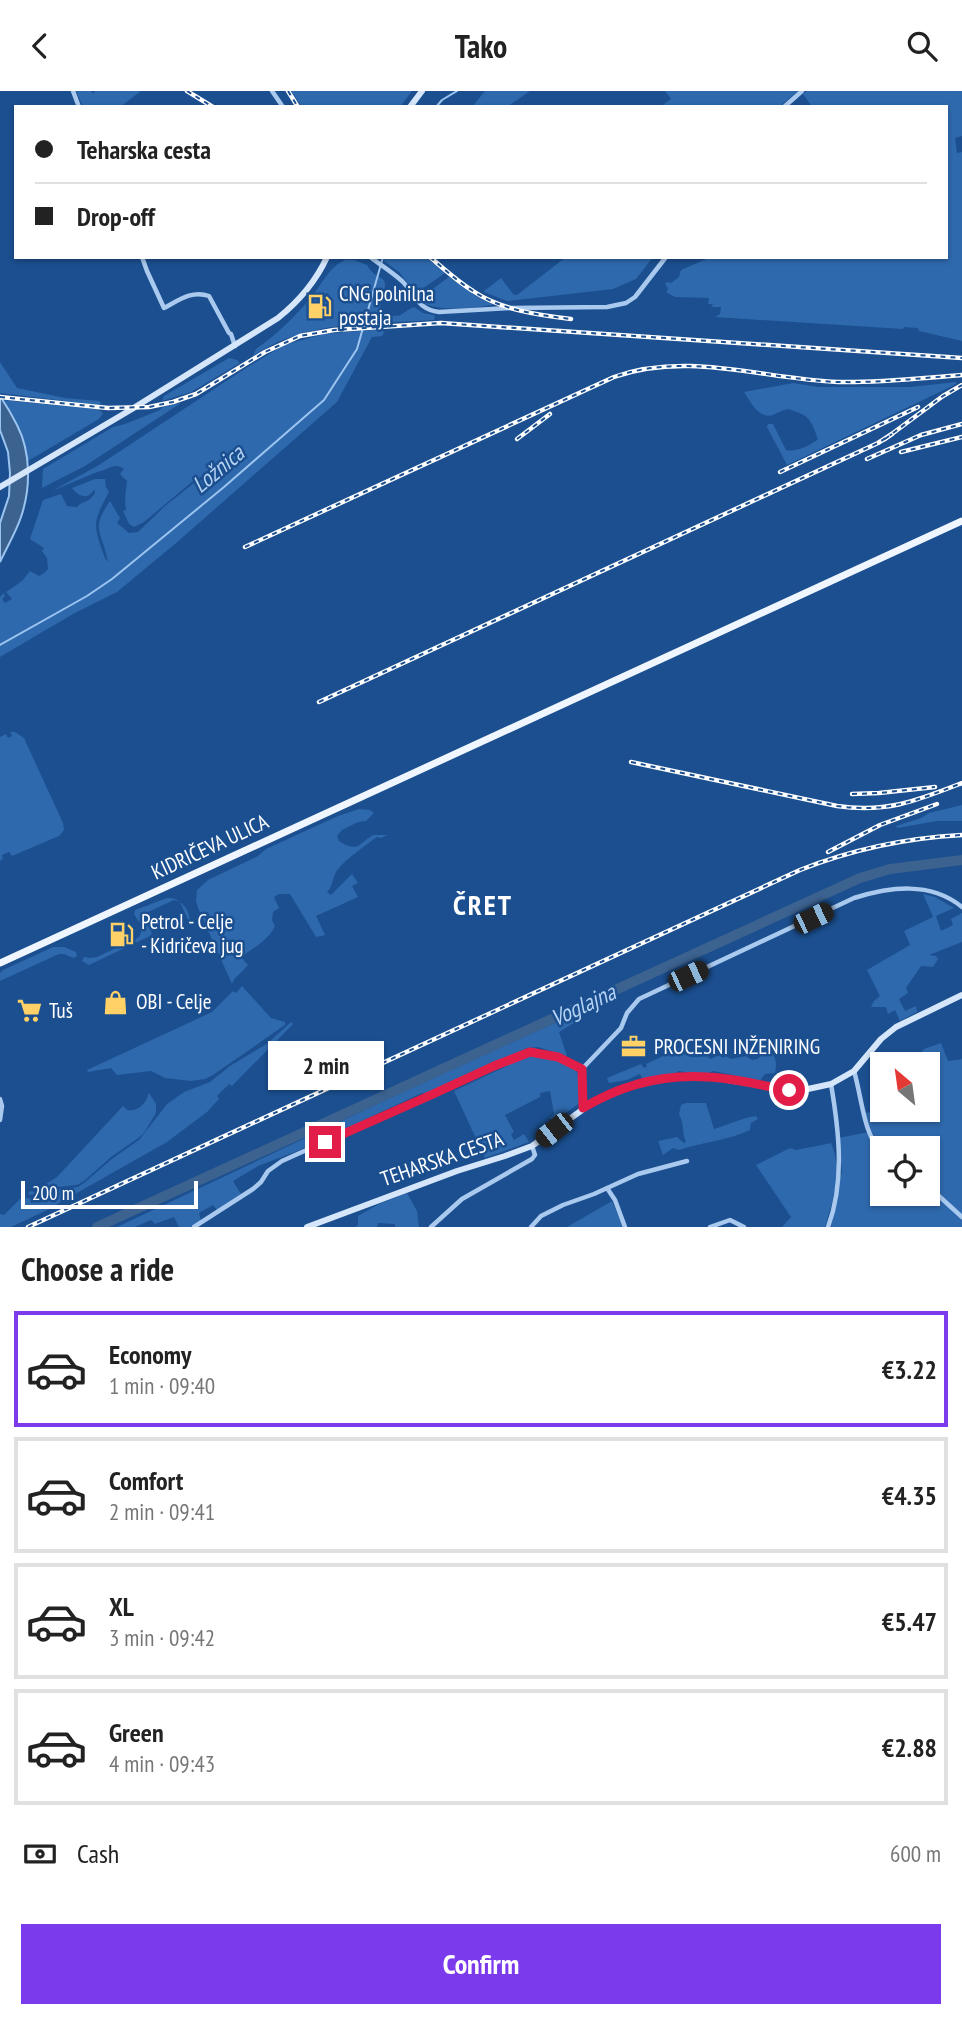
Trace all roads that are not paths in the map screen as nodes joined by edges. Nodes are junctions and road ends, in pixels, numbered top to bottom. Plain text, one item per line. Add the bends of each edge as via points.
1 (802, 91) edge
2 (786, 105) edge
3 (143, 259) edge
4 (326, 259) edge
5 (373, 259) edge
6 (664, 259) edge
7 (235, 346) junction
8 (0, 487) edge
9 (962, 521) edge
10 (962, 907) edge
11 (0, 963) edge
12 (962, 995) edge
13 (582, 1069) junction
14 (854, 1072) junction
15 (831, 1084) junction
16 (0, 1099) edge
17 (583, 1108) junction
18 (0, 1120) edge
19 (872, 1136) edge
20 (532, 1146) junction
21 (687, 1161) dead end
22 (607, 1188) junction
23 (940, 1197) edge
24 (962, 1217) edge
25 (194, 1227) edge
26 (307, 1227) edge
27 (431, 1227) edge
28 (531, 1227) edge
29 (625, 1227) edge
30 (710, 1227) edge
31 (744, 1227) edge
32 (828, 1227) edge

1 - 2 street
3 - 7 street via 164,308 188,295 209,296
4 - 7 street via 292,307
5 - 6 street via 403,282 420,305 439,312 626,303
7 - 8 street
9 - 11 main road, KIDRIČEVA ULICA
10 - 13 street via 914,888 879,890 854,898 639,999 621,1028
12 - 14 street, TEHARSKA CESTA via 896,1027
13 - 17 street
13 - 25 street via 549,1054 518,1055 282,1161 253,1189
14 - 15 street, TEHARSKA CESTA
14 - 19 street
15 - 17 street, TEHARSKA CESTA via 789,1090 710,1077 677,1077 627,1087
15 - 32 street via 840,1170
16 - 18 street
17 - 20 street, TEHARSKA CESTA
20 - 26 street, TEHARSKA CESTA
20 - 27 street via 532,1159 462,1199
21 - 22 street
22 - 28 street via 550,1210
22 - 29 street
23 - 24 street
30 - 31 street via 730,1220

